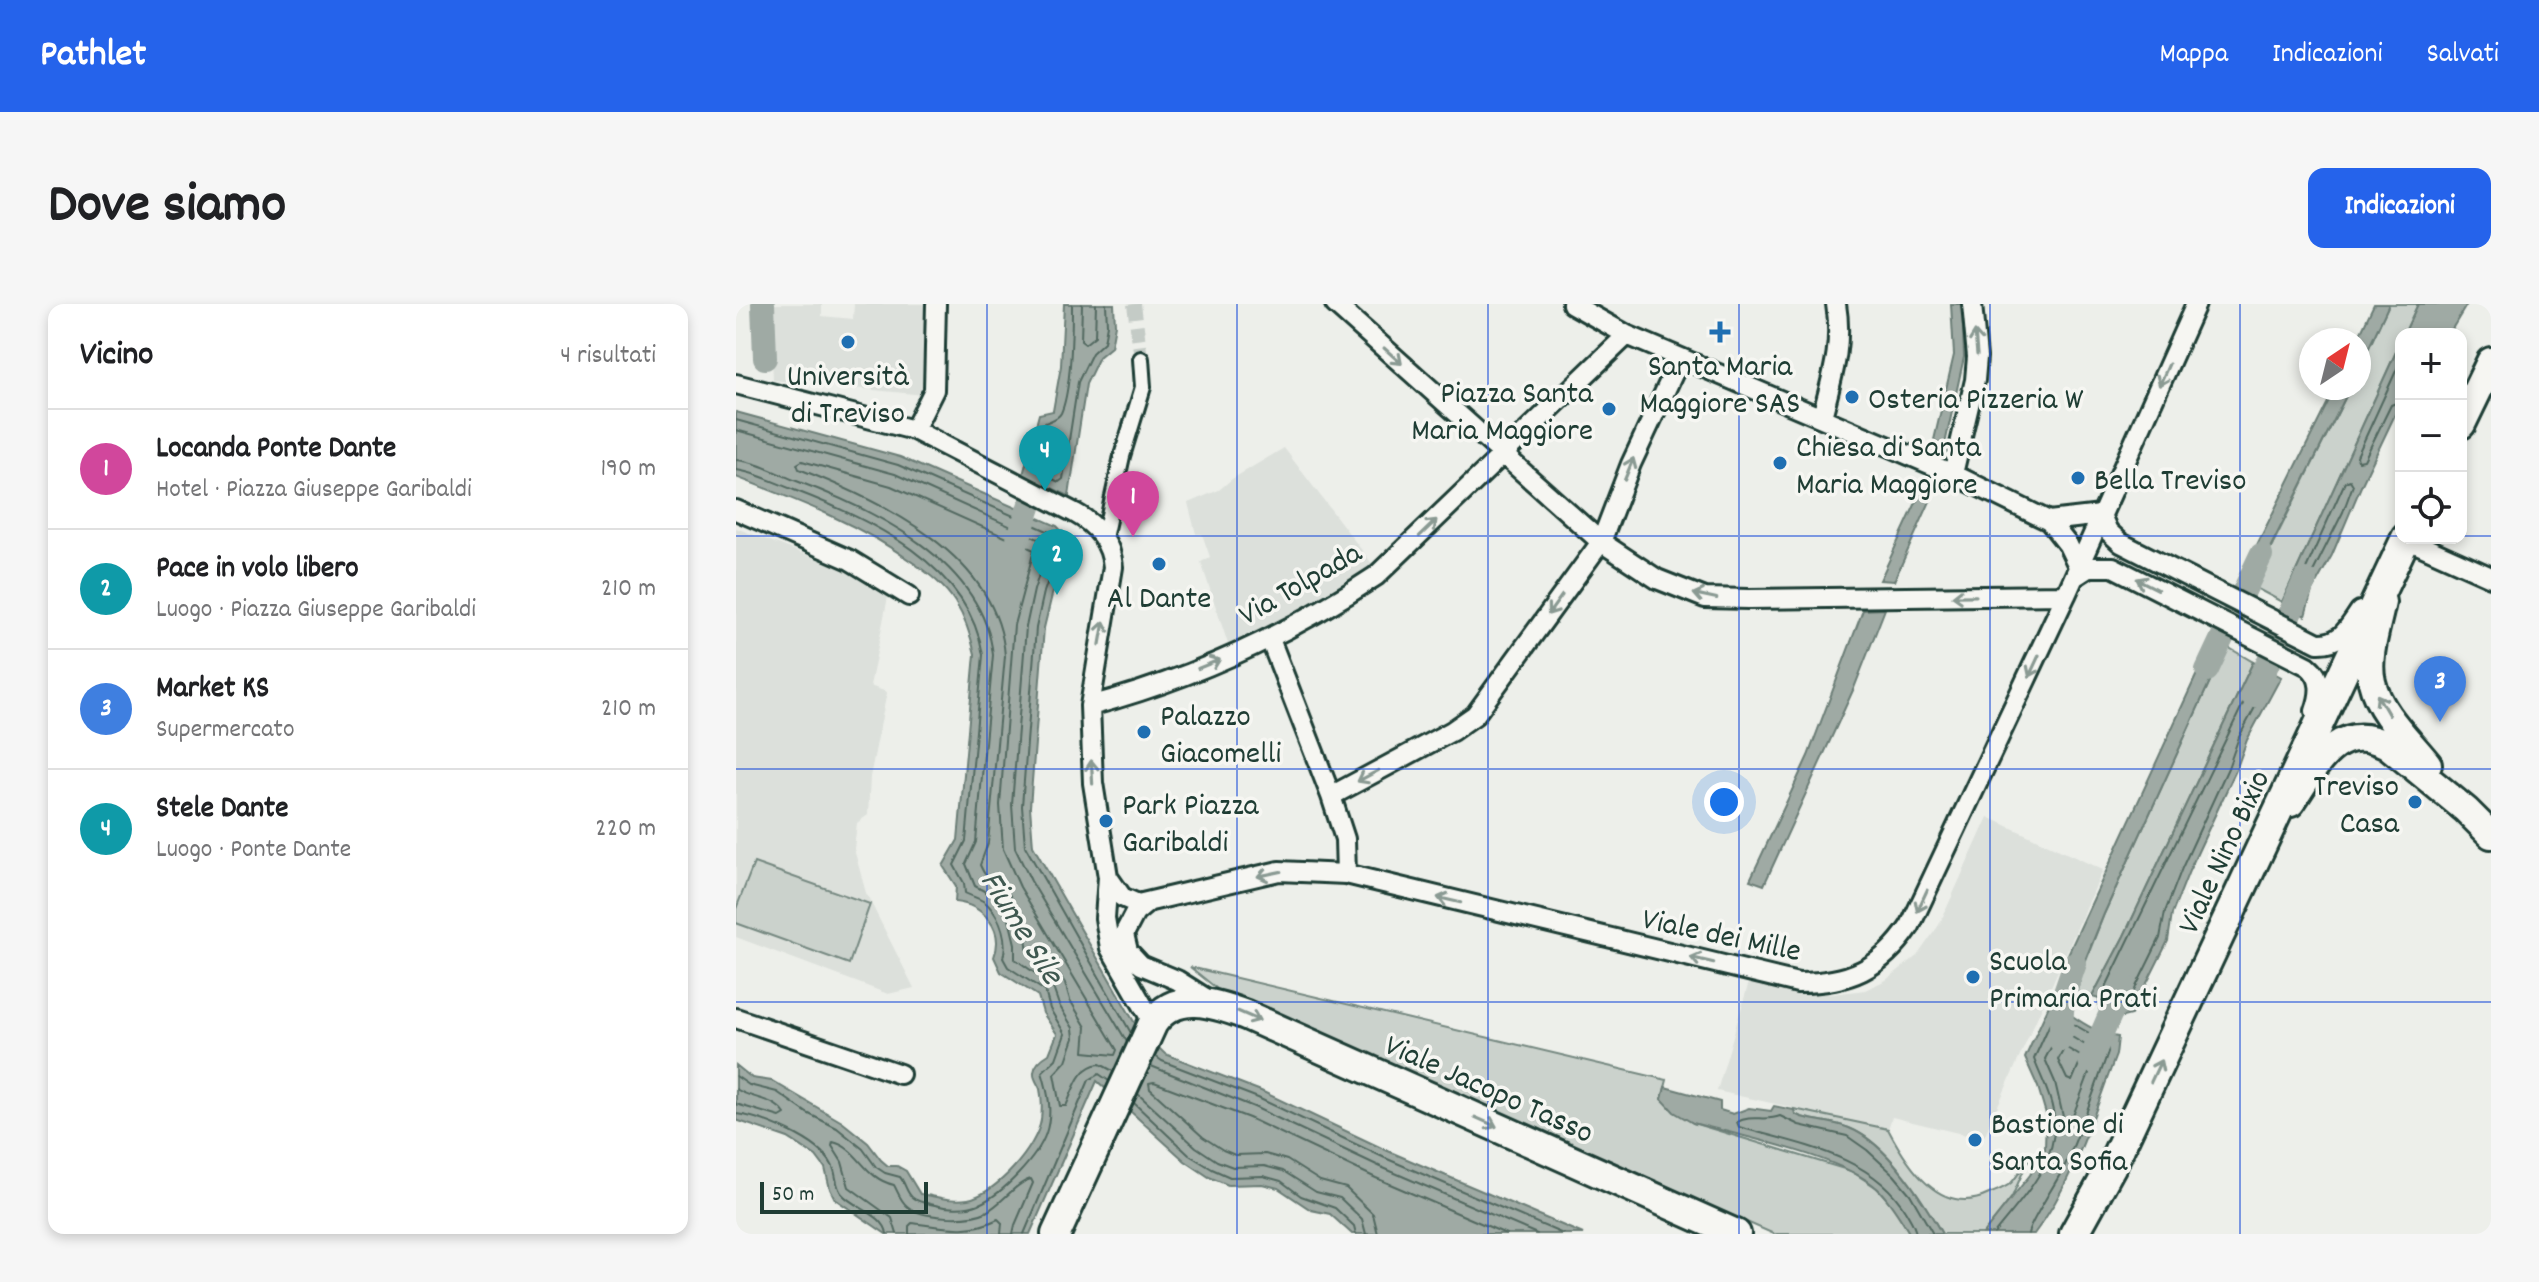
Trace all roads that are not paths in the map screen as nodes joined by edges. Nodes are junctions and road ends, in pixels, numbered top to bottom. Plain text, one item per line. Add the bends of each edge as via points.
1 (936, 304) edge
2 (1335, 304) edge
3 (1572, 304) edge
4 (1836, 304) edge
5 (1972, 304) edge
6 (2196, 304) edge
7 (1627, 335) junction
8 (1141, 359) tunnel mouth
9 (1680, 359) junction
10 (2488, 375) edge
11 (736, 384) edge
12 (2467, 413) edge
13 (1822, 417) junction
14 (914, 430) junction
15 (1505, 455) junction
16 (1953, 474) junction
17 (736, 510) edge
18 (2101, 515) junction
19 (2049, 521) junction
20 (1098, 531) junction
21 (1601, 542) junction
22 (2404, 544) edge
23 (2078, 572) junction
24 (2491, 577) edge
25 (2386, 580) junction
26 (2066, 595) junction
27 (909, 596) dead end
28 (1270, 639) junction
29 (1090, 706) junction
30 (2294, 779) junction
31 (1331, 796) junction
32 (2482, 822) edge
33 (2264, 842) junction
34 (1346, 874) junction
35 (1108, 877) junction
36 (1147, 903) junction
37 (1215, 1004) junction
38 (736, 1018) edge
39 (1153, 1023) junction
40 (900, 1074) dead end
41 (1056, 1234) edge
42 (1736, 1234) edge
43 (2074, 1234) edge

1 - 14 street via 934,390
2 -> 15 street
3 - 7 street
4 - 13 street via 1839,348
16 -> 5 street via 1975,380
6 -> 18 street, Viale dei Mille
7 - 9 street
7 - 15 street
8 - 20 street via 1143,387
9 - 13 street
21 -> 9 street
10 - 12 main road
11 - 14 street
13 - 16 street
14 - 20 street via 1075,513
15 - 21 street
28 -> 15 street, Via Tolpada via 1376,576
16 - 19 street
17 - 27 street via 850,560
18 - 19 street
18 - 22 street via 2121,543 2318,643 2341,638
18 - 23 street, Viale dei Mille
19 - 23 street via 2068,545
29 -> 20 street via 1113,567 1112,552
26 -> 21 street via 1705,598 1657,579
21 -> 31 street via 1475,715
22 - 24 street
22 - 25 main road, Viale Nino Bixio
23 - 26 street, Viale dei Mille
30 -> 23 street via 2319,699 2315,671 2113,567
25 - 30 main road, Viale Nino Bixio
32 -> 25 main road via 2379,701 2371,664
26 -> 34 street, Viale dei Mille via 1910,926 1887,956 1846,978 1798,983
29 -> 28 street, Via Tolpada via 1137,694
28 - 31 street
35 -> 29 street via 1093,783
30 - 33 main road, Viale Nino Bixio
31 - 34 street via 1345,839
32 - 33 main road via 2387,745 2372,738 2349,739 2327,751
43 -> 33 main road, Viale Nino Bixio via 2111,1167
34 -> 36 street, Viale dei Mille via 1279,871
35 - 36 street via 1122,897
35 - 39 street via 1105,918 1110,948
36 - 37 street, Viale Jacopo Tasso via 1126,926 1128,951 1141,965
37 - 39 main road, Viale Jacopo Tasso via 1180,1003
37 -> 42 main road, Viale Jacopo Tasso
38 - 40 street
39 - 41 main road

